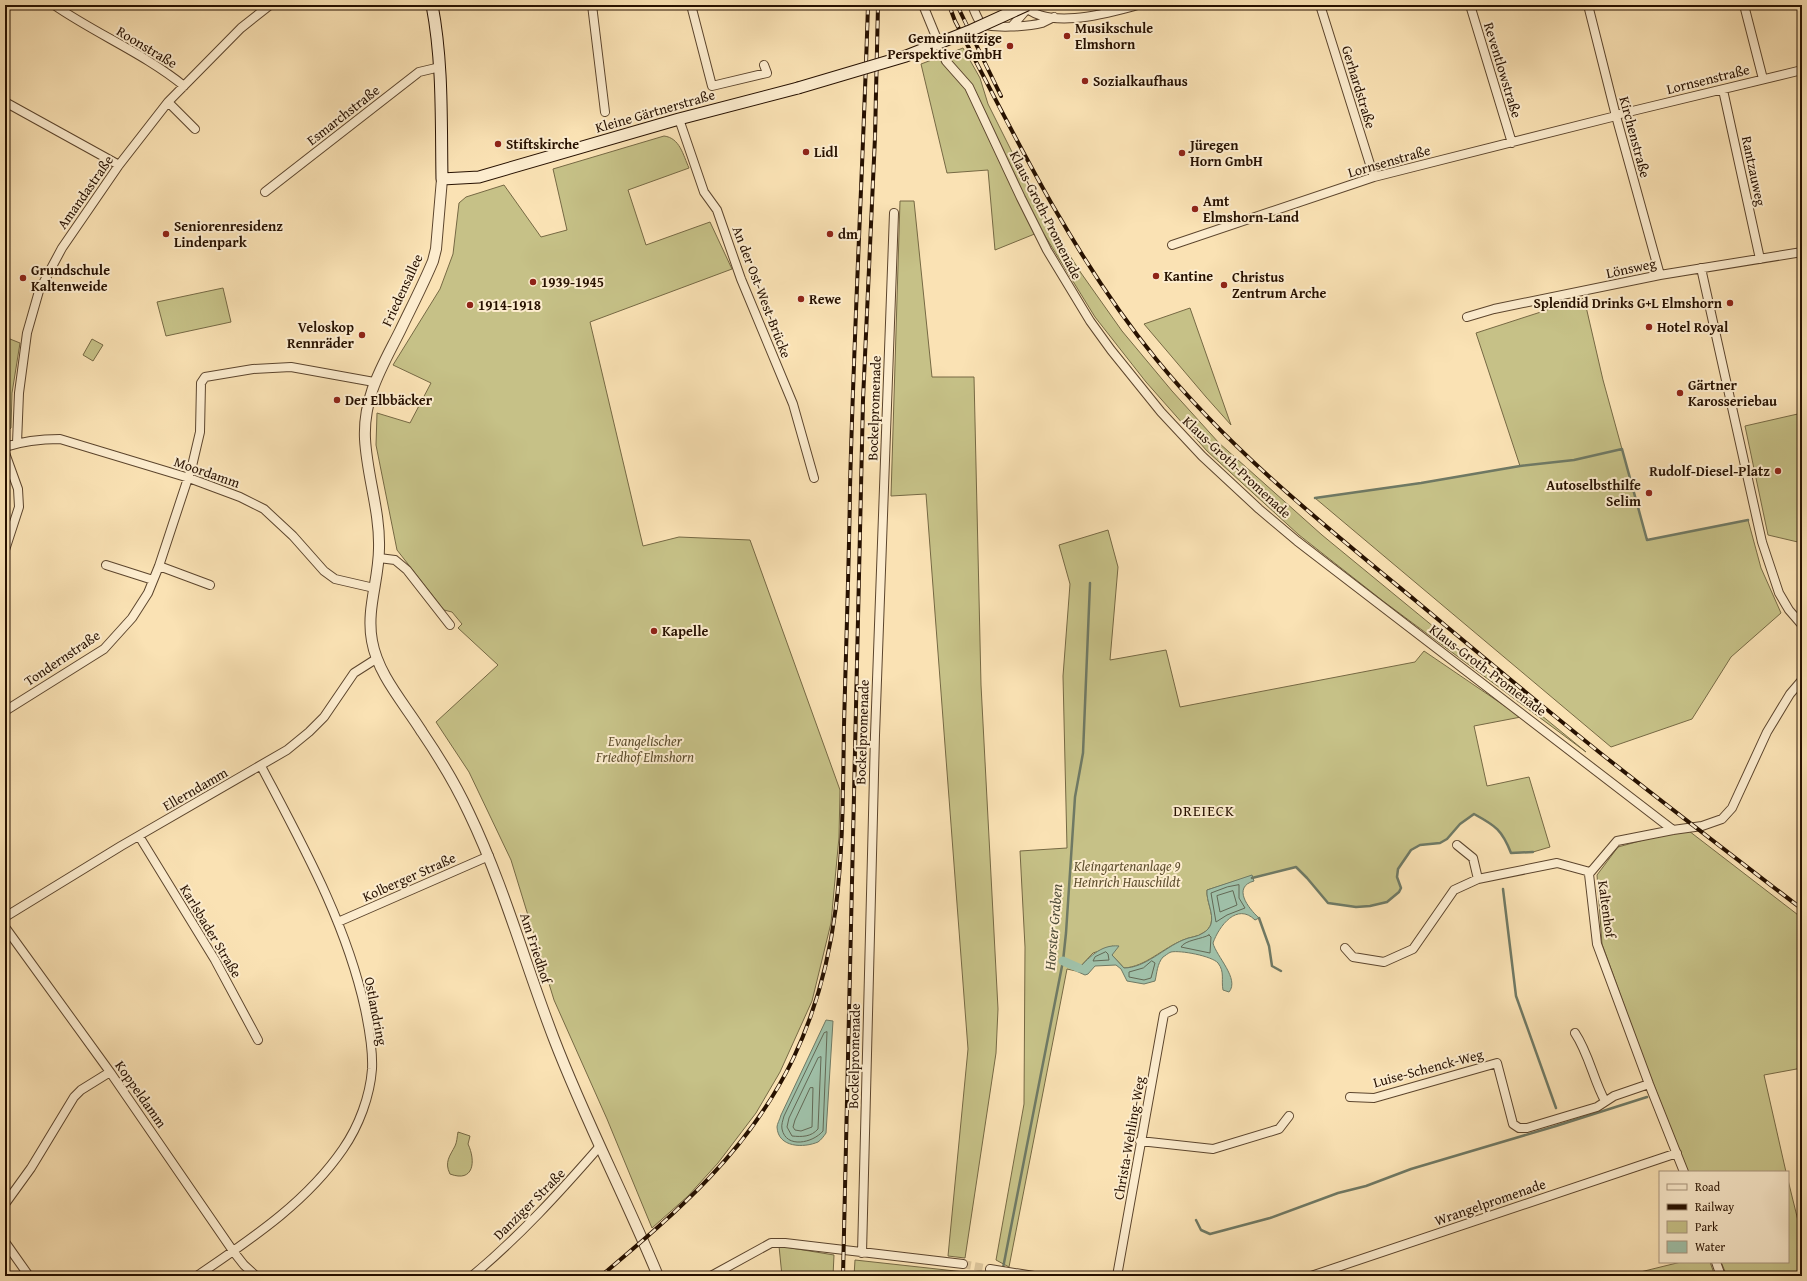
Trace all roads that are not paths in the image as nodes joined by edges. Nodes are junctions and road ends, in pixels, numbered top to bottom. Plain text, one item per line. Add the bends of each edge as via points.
1 (54, 5) edge
2 (270, 5) edge
3 (432, 5) edge
4 (592, 5) edge
5 (691, 5) edge
6 (923, 5) edge
7 (972, 5) edge
8 (1138, 5) edge
9 (1320, 5) edge
10 (1470, 5) edge
11 (1588, 5) edge
12 (1744, 5) edge
13 (1026, 6) edge
14 (1054, 17) junction
15 (1013, 25) junction
16 (764, 64) dead end
17 (440, 67) junction
18 (1802, 70) edge
19 (1762, 79) junction
20 (184, 86) junction
21 (1723, 90) junction
22 (5, 102) edge
23 (168, 102) junction
24 (605, 112) dead end
25 (1618, 115) junction
26 (678, 120) junction
27 (196, 129) dead end
28 (1512, 143) junction
29 (119, 165) junction
30 (1374, 176) junction
31 (442, 179) junction
32 (265, 192) dead end
33 (894, 213) dead end
34 (1172, 245) dead end
35 (1802, 252) edge
36 (1760, 259) junction
37 (1701, 268) junction
38 (1660, 275) junction
39 (1467, 317) dead end
40 (374, 382) junction
41 (17, 443) junction
42 (5, 447) edge
43 (5, 453) edge
44 (188, 478) junction
45 (814, 478) dead end
46 (5, 550) edge
47 (379, 558) junction
48 (106, 565) dead end
49 (159, 566) junction
50 (153, 580) junction
51 (210, 585) dead end
52 (374, 588) junction
53 (450, 625) dead end
54 (1802, 625) edge
55 (371, 639) joint
56 (376, 659) junction
57 (1802, 680) edge
58 (5, 711) edge
59 (261, 766) junction
60 (1673, 830) junction
61 (139, 836) junction
62 (1457, 845) dead end
63 (489, 856) junction
64 (1590, 872) junction
65 (1478, 879) junction
66 (5, 917) edge
67 (338, 922) junction
68 (5, 927) edge
69 (1345, 948) dead end
70 (1173, 1010) dead end
71 (1575, 1033) dead end
72 (258, 1040) dead end
73 (110, 1072) junction
74 (1649, 1084) junction
75 (1350, 1097) dead end
76 (1605, 1101) junction
77 (1289, 1116) dead end
78 (1140, 1141) junction
79 (600, 1146) junction
80 (1676, 1153) junction
81 (1684, 1171) edge
82 (5, 1204) edge
83 (5, 1242) edge
84 (233, 1251) junction
85 (862, 1252) junction
86 (1716, 1263) edge
87 (963, 1264) tunnel mouth
88 (990, 1269) tunnel mouth
89 (29, 1276) edge
90 (197, 1276) edge
91 (256, 1276) edge
92 (472, 1276) edge
93 (658, 1276) edge
94 (711, 1276) edge
95 (1034, 1276) edge
96 (1117, 1276) edge
97 (1312, 1276) edge
98 (1721, 1276) edge

1 - 20 street, Roonstraße
2 - 20 street, Amandastraße via 241,28
3 - 17 main road, Friedensallee
4 - 24 street
5 - 16 street via 712,86 767,73
6 - 60 street, Klaus-Groth-Promenade via 946,61 969,87 1020,198 1058,270 1111,350 1161,412 1202,456 1297,541
7 - 15 street via 980,21 985,25
8 - 14 street via 1094,16
9 - 30 street, Gerhardstraße
10 - 28 street, Reventlowstraße
11 - 25 street, Kirchenstraße
12 - 19 street
13 - 14 street via 1034,13
13 - 15 street
13 - 26 main road, Kleine Gärtnerstraße, bridge via 906,56
14 - 15 street via 1029,26
17 - 31 main road, Friedensallee
17 - 32 street, Esmarchstraße via 419,72
18 - 19 street, Lornsenstraße
19 - 21 street, Lornsenstraße
20 - 23 street, Amandastraße
21 - 25 street, Lornsenstraße
21 - 36 street, Rantzauweg
22 - 29 street
23 - 27 street
23 - 29 street, Amandastraße
25 - 28 street, Lornsenstraße
25 - 38 street, Kirchenstraße
26 - 31 main road, Kleine Gärtnerstraße via 479,177
26 - 45 street, An der Ost-West-Brücke via 704,192 717,210 741,279 793,404
28 - 30 street, Lornsenstraße
29 - 41 street, Amandastraße via 62,248 39,291 23,354
30 - 34 street, Lornsenstraße
31 - 40 street, Friedensallee via 433,261
33 - 85 street, Bockelpromenade via 875,735
35 - 36 street, Lönsweg
36 - 37 street, Lönsweg
37 - 38 street, Lönsweg
37 - 54 street via 1762,542 1779,593
38 - 39 street, Lönsweg via 1494,309
40 - 44 street, Tondernstraße via 291,367 253,369 205,377 200,389 200,432
40 - 47 street, Friedensallee via 365,420 365,440 379,529
41 - 42 street, Moordamm
41 - 44 street, Moordamm via 60,439
43 - 46 street via 18,489 19,507
44 - 49 street, Tondernstraße
44 - 52 street, Moordamm via 240,497 264,509 293,536 324,571 335,579
47 - 52 street, Friedensallee
47 - 53 street via 395,560 407,570
48 - 50 street
49 - 50 street, Tondernstraße
49 - 51 street
50 - 58 street, Tondernstraße via 132,618 104,649
52 - 55 street, Friedensallee via 371,603
55 - 56 street, Am Friedhof
56 - 59 street, Ellerndamm via 354,674 324,717 309,732
56 - 63 street, Am Friedhof via 397,696 423,732 467,809
57 - 60 street, Kaltenhof via 1790,694 1767,732 1732,808 1722,819 1712,823
59 - 61 street, Ellerndamm
59 - 67 street, Ostlandring
60 - 64 street, Kaltenhof via 1617,841
61 - 66 street, Ellerndamm
61 - 72 street, Karlsbader Straße via 215,960
62 - 65 street via 1473,858
63 - 67 street, Kolberger Straße
63 - 79 street, Am Friedhof via 555,1041
64 - 65 street via 1556,863
64 - 74 street, Kaltenhof via 1598,944
65 - 69 street via 1454,890 1413,949 1384,962 1353,957
67 - 84 street, Ostlandring via 360,989 370,1036 372,1069 365,1104 344,1147 315,1184 276,1220
68 - 73 street, Koppeldamm
70 - 78 street, Christa-Wehling-Weg via 1164,1014
71 - 76 street via 1583,1045
73 - 82 street via 74,1097 31,1168
73 - 84 street, Koppeldamm
74 - 76 street, Luise-Schenck-Weg
74 - 80 street, Kaltenhof
75 - 76 street, Luise-Schenck-Weg via 1374,1098 1497,1063 1513,1124 1519,1128 1527,1128 1597,1107
77 - 78 street via 1279,1129 1213,1149
78 - 96 street, Christa-Wehling-Weg
79 - 92 street, Danziger Straße via 560,1192 492,1260
79 - 93 street, Am Friedhof
80 - 81 street, Kaltenhof
80 - 97 street, Wrangelpromenade
83 - 89 street
84 - 90 street, Ostlandring
84 - 91 street, Koppeldamm
85 - 87 street
85 - 94 street via 772,1243
86 - 98 street
88 - 95 street

